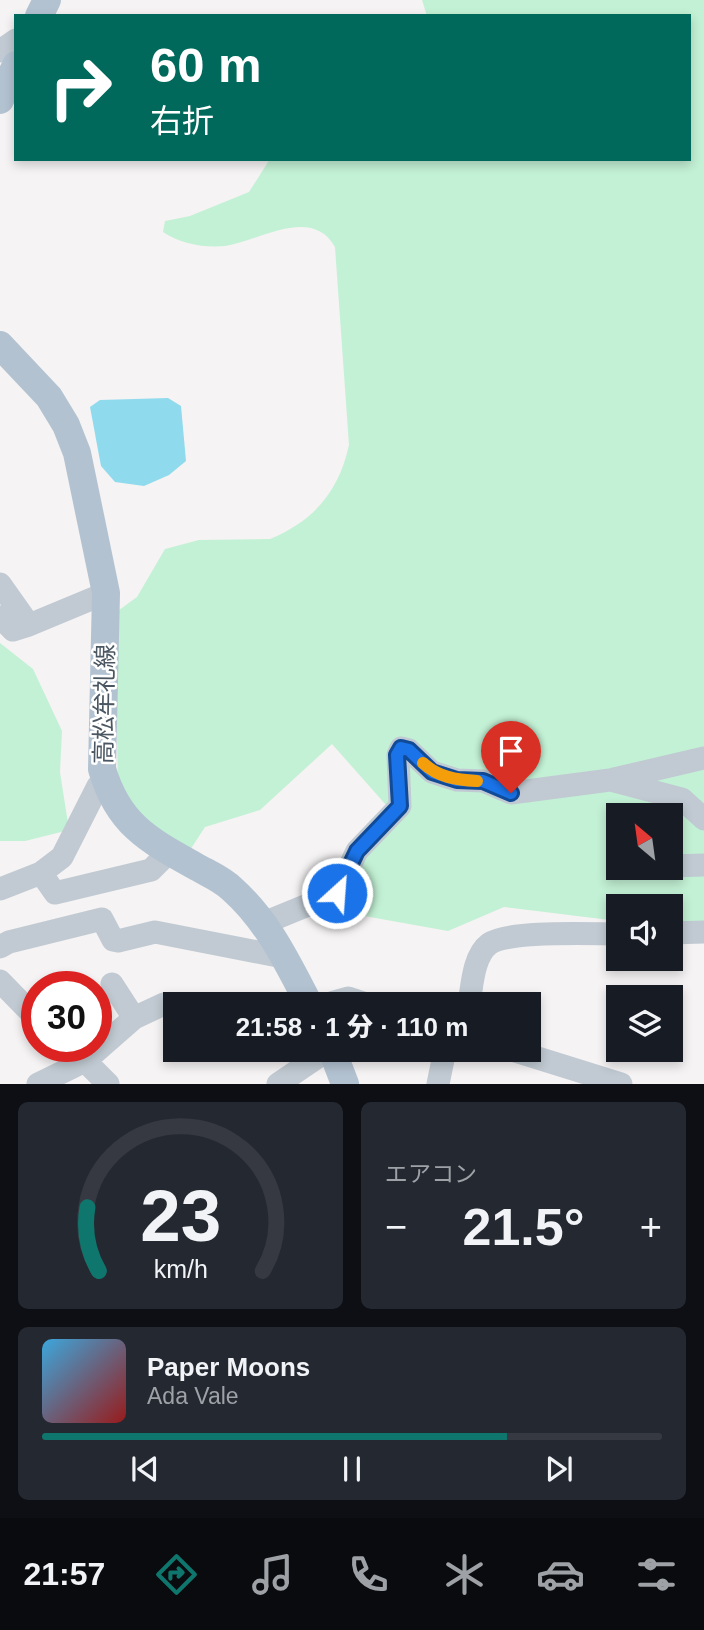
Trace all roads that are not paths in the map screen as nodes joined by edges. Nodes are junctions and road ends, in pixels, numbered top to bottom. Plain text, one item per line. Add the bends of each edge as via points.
1 (14, 69) edge
2 (0, 100) edge
3 (0, 345) edge
4 (0, 584) edge
5 (106, 593) junction
6 (0, 617) edge
7 (29, 625) junction
8 (704, 758) edge
9 (610, 780) junction
10 (105, 781) junction
11 (704, 819) edge
12 (169, 852) junction
13 (704, 865) edge
14 (683, 866) edge
15 (41, 873) junction
16 (0, 888) edge
17 (264, 923) junction
18 (704, 932) edge
19 (683, 933) edge
20 (606, 934) edge
21 (0, 947) edge
22 (283, 957) junction
23 (0, 981) edge
24 (112, 984) dead end
25 (302, 992) edge
26 (471, 992) edge
27 (21, 1003) edge
28 (163, 1004) edge
29 (134, 1018) junction
30 (112, 1037) edge
31 (83, 1062) joint
32 (312, 1062) edge
33 (335, 1062) edge
34 (443, 1062) edge
35 (541, 1062) edge
36 (580, 1077) edge
37 (280, 1083) edge
38 (38, 1084) edge
39 (108, 1084) edge
40 (345, 1084) edge
41 (438, 1084) edge
42 (621, 1084) edge

1 - 2 main road
3 - 5 main road, 高松牟礼線 via 38,384 66,425 77,453
4 - 7 street
5 - 7 street
5 - 10 main road, 高松牟礼線
6 - 7 street via 13,630
8 - 9 street
9 - 11 street via 682,799
9 - 17 street via 511,793 483,781 457,780 432,772 401,748 397,755 400,806 357,851 337,893
10 - 12 main road, 高松牟礼線 via 133,826
10 - 15 street via 97,786 62,857
12 - 15 street via 151,870 55,893
12 - 17 main road, 高松牟礼線 via 229,886
13 - 14 street
15 - 16 street
17 - 22 main road, 高松牟礼線
18 - 19 street
20 - 26 street via 505,937 488,945 477,961
21 - 22 street via 102,919 113,940 155,932
22 - 25 main road, 高松牟礼線
23 - 27 street
24 - 29 street
28 - 29 street
29 - 30 street
31 - 38 street
31 - 39 street
32 - 37 street
33 - 40 main road
34 - 41 street
35 - 36 street
36 - 42 street

